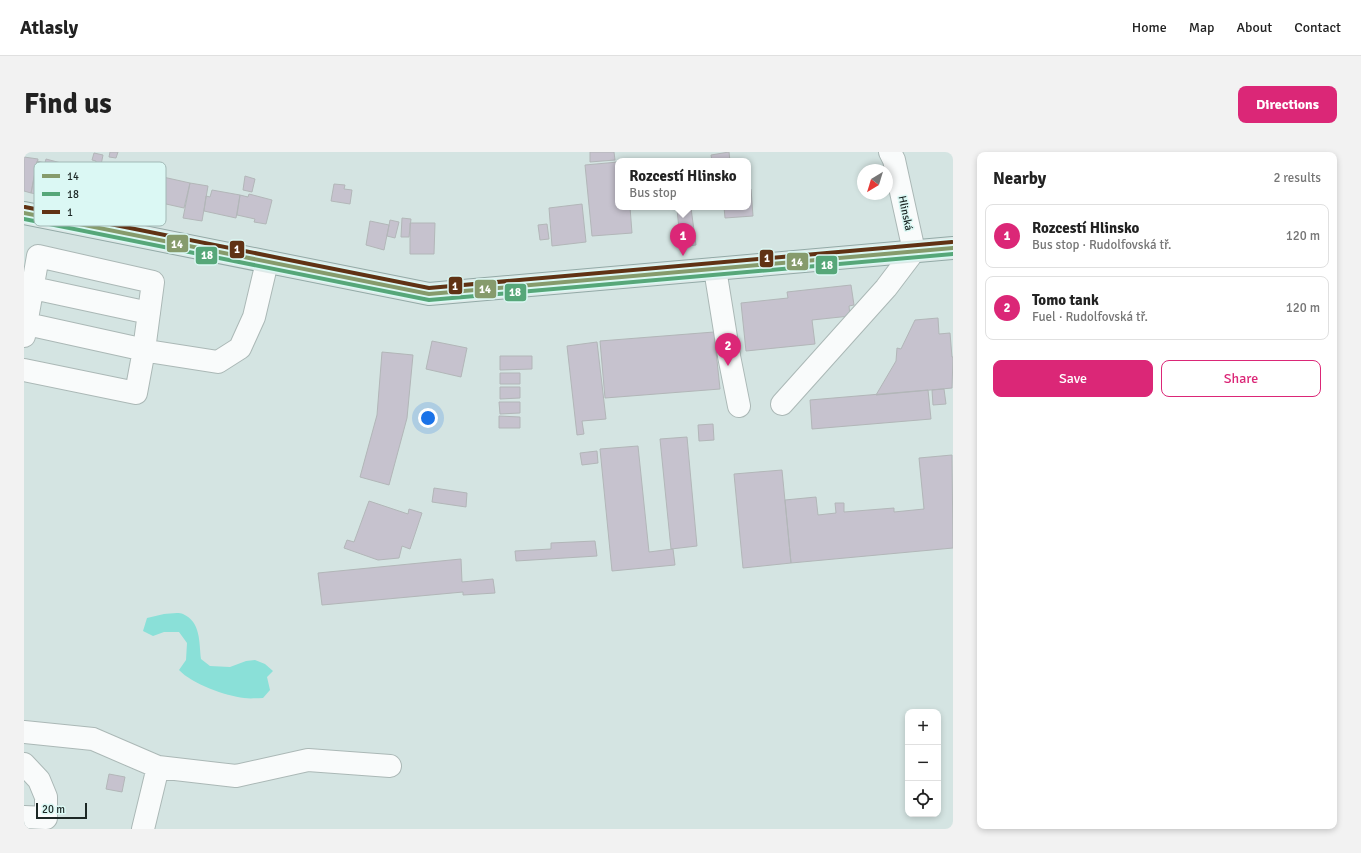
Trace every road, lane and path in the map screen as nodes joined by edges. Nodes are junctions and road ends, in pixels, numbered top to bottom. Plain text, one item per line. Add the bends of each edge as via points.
1 (890, 152) edge
2 (24, 213) edge
3 (34, 215) edge
4 (88, 226) edge
5 (953, 249) edge
6 (914, 251) junction
7 (267, 262) junction
8 (715, 269) junction
9 (32, 288) junction
10 (149, 313) junction
11 (25, 330) edge
12 (144, 350) junction
13 (24, 370) edge
14 (782, 404) dead end
15 (739, 406) dead end
16 (24, 732) edge
17 (24, 764) edge
18 (390, 766) dead end
19 (158, 767) junction
20 (24, 817) edge
21 (50, 824) edge
22 (143, 829) edge

1 - 6 street, Hlinská via 894,160
2 - 3 main road
4 - 7 main road
5 - 6 main road
6 - 8 main road
6 - 14 street via 886,288
7 - 8 main road via 430,294
7 - 12 street via 254,317 240,348 218,362
8 - 15 street
9 - 10 street
9 - 10 street via 38,256 153,282
9 - 11 street
10 - 12 street
11 - 12 street
12 - 13 street via 136,392
16 - 19 street via 93,739
17 - 21 street via 39,780 46,797
18 - 19 street via 308,760 236,776
19 - 22 street
20 - 21 street

